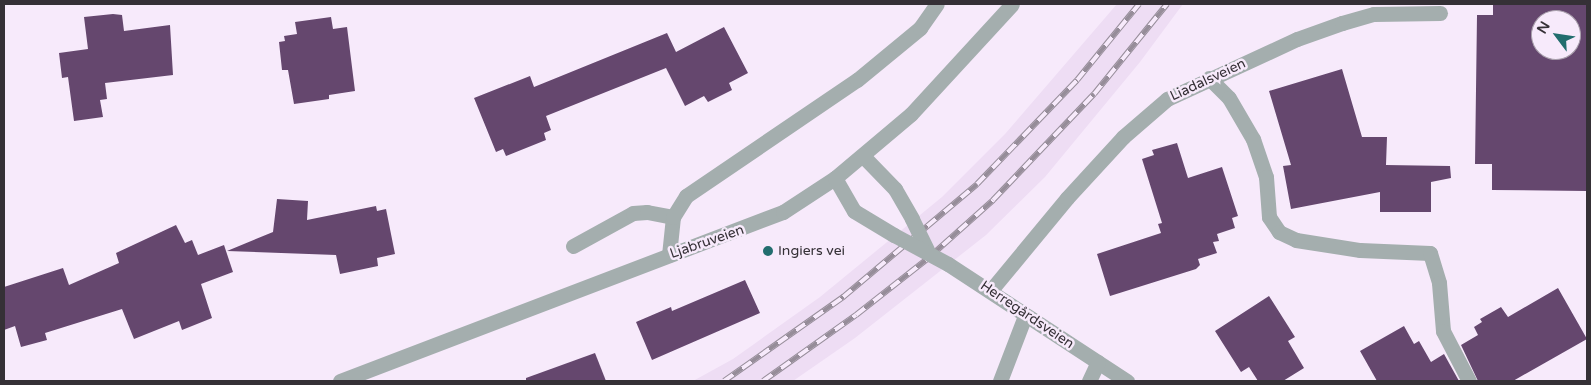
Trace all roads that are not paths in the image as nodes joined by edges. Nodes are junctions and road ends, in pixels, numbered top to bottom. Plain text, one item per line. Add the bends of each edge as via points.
1 (937, 4) edge
2 (1012, 4) edge
3 (1379, 9) edge
4 (1440, 13) dead end
5 (1210, 78) junction
6 (863, 156) junction
7 (835, 178) junction
8 (673, 217) junction
9 (573, 246) dead end
10 (927, 250) junction
11 (669, 255) junction
12 (991, 290) junction
13 (1025, 316) junction
14 (1098, 362) junction
15 (340, 381) edge
16 (1000, 381) edge
17 (1089, 381) edge
18 (1126, 381) edge
19 (1469, 381) edge

1 - 8 street via 920,28 879,62 817,109 696,187 678,206
2 - 6 street, Ljabruveien via 911,114
3 - 4 street, Liadalsveien
3 - 5 street, Liadalsveien via 1297,39
5 - 12 street, Liadalsveien via 1167,99 1143,118 1067,198
5 - 19 street via 1229,98 1253,139 1266,177 1269,217 1279,232 1296,240 1360,250 1430,253 1439,282 1443,331
6 - 7 street, Ljabruveien
6 - 10 street, bridge via 895,189
7 - 10 street, Herregårdsveien, bridge via 854,211
7 - 11 street, Ljabruveien via 783,212
8 - 9 street via 633,213
8 - 11 street
10 - 12 street, Herregårdsveien, bridge
11 - 15 street, Ljabruveien
12 - 13 street, Herregårdsveien
13 - 14 street, Herregårdsveien
13 - 16 street
14 - 17 street
14 - 18 street, Herregårdsveien

